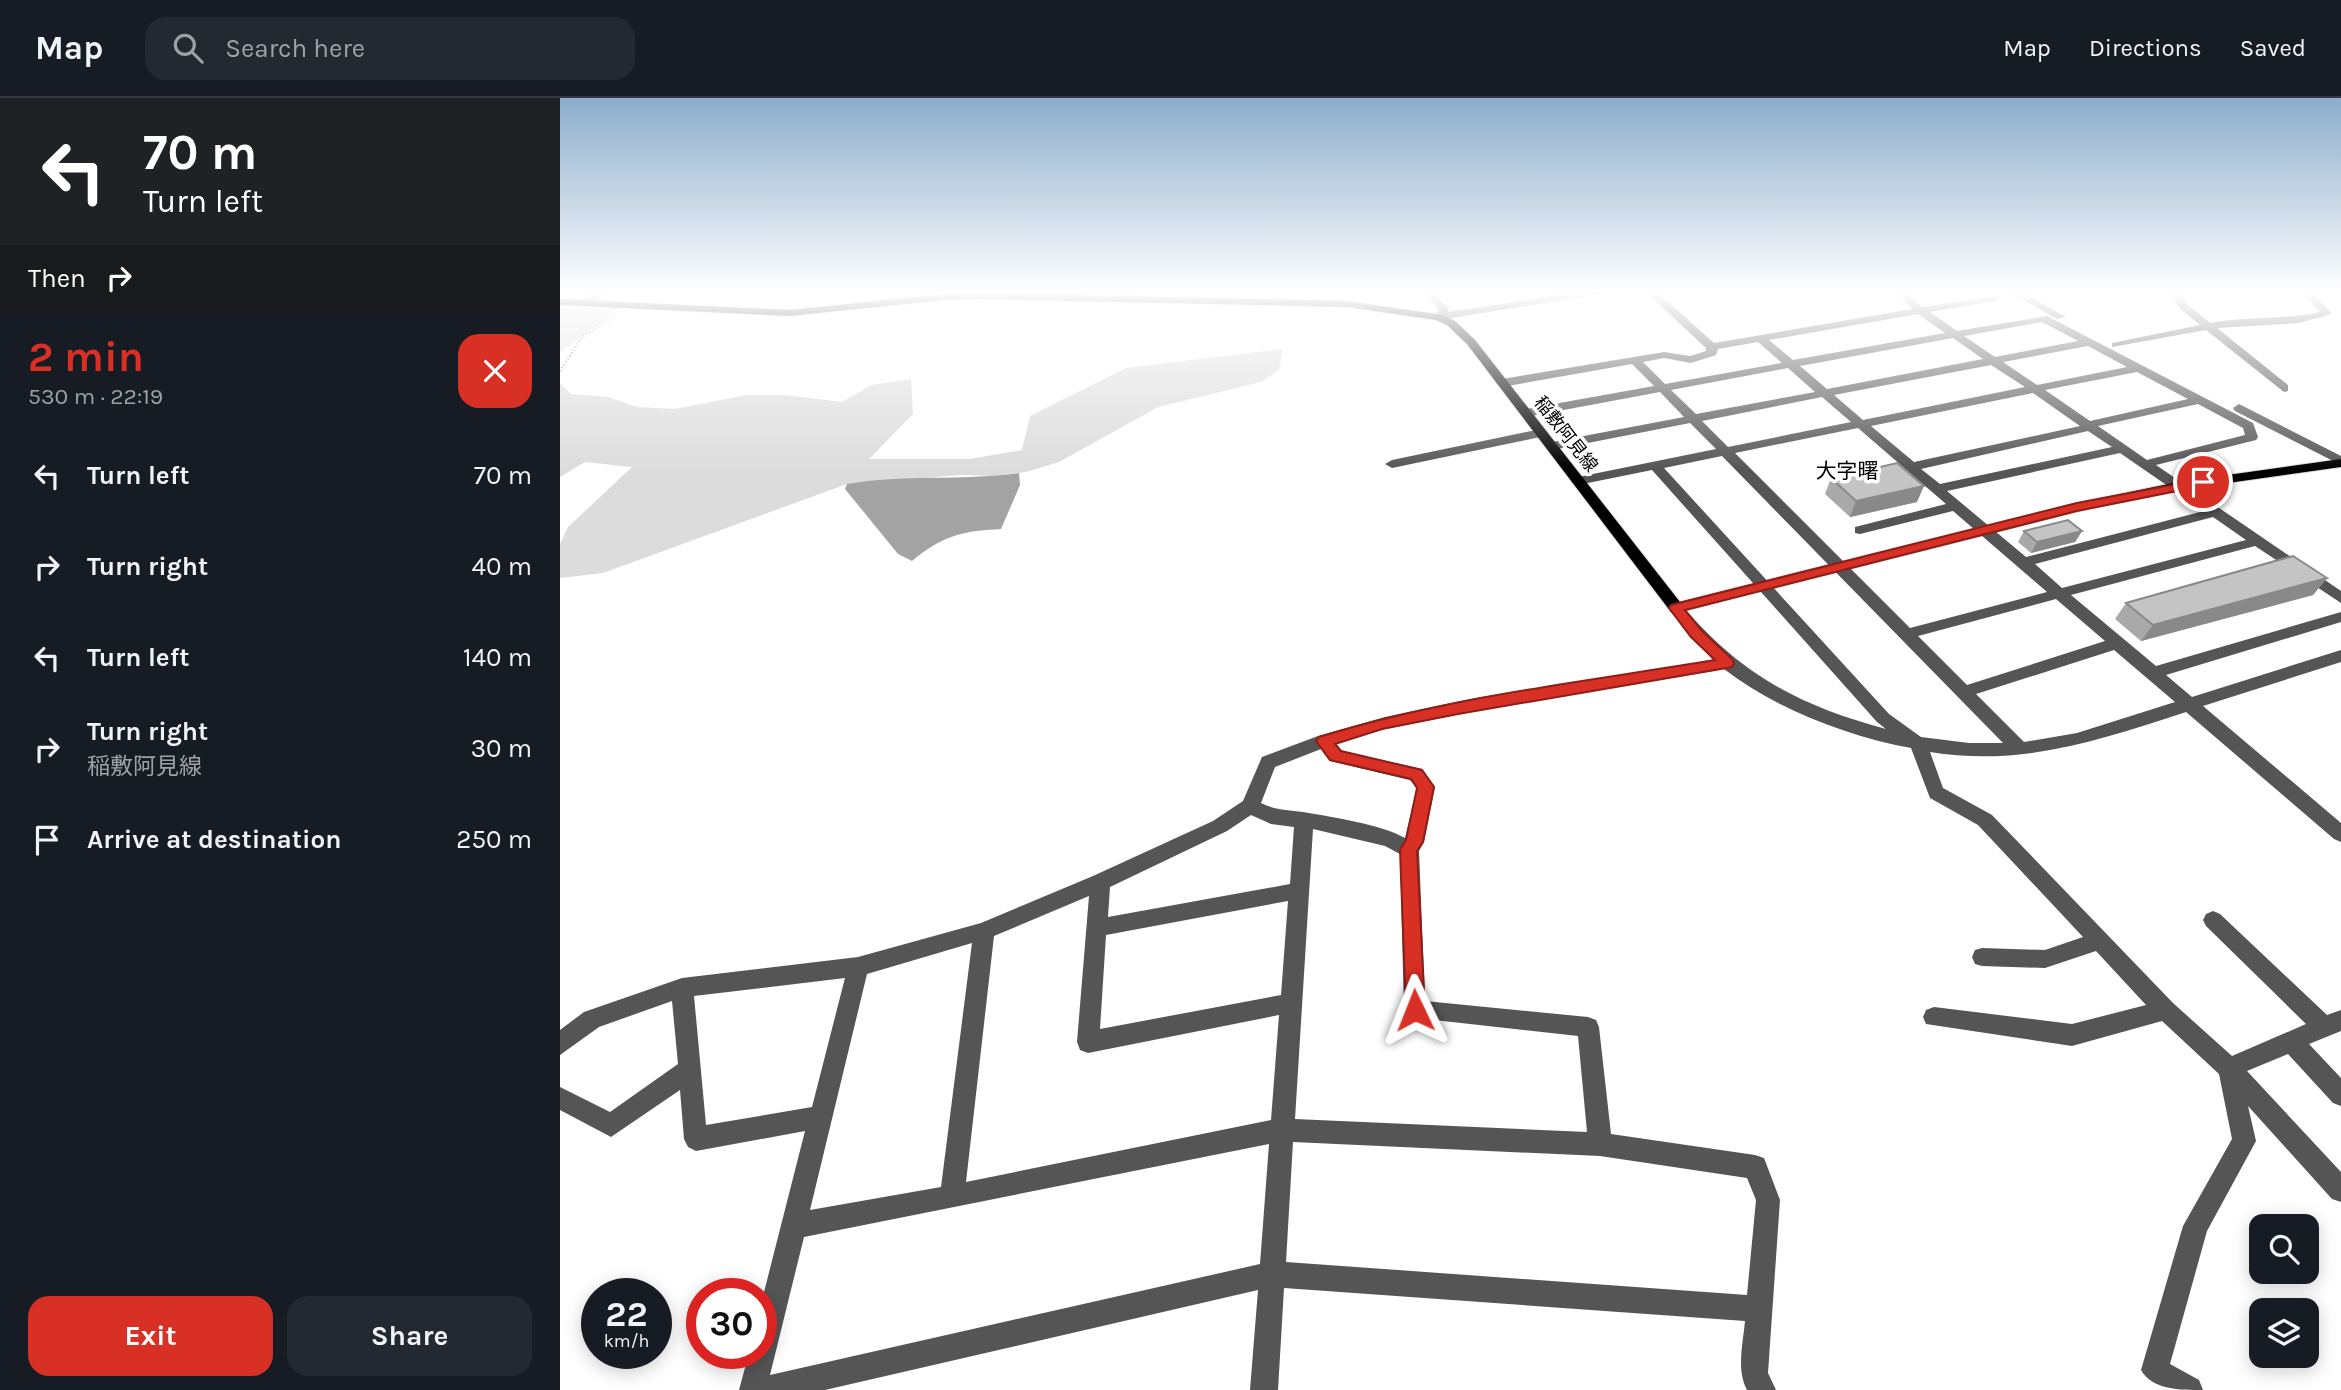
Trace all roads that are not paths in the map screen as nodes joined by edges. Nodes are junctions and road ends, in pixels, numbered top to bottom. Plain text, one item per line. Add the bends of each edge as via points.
1 (1478, 351) edge
2 (1712, 351) edge
3 (1774, 351) edge
4 (1862, 351) edge
5 (1979, 351) edge
6 (2043, 351) edge
7 (2108, 351) edge
8 (2128, 351) edge
9 (2238, 351) edge
10 (1635, 360) junction
11 (1993, 361) junction
12 (1789, 365) junction
13 (2139, 368) junction
14 (1502, 383) junction
15 (1662, 388) junction
16 (2284, 388) dead end
17 (2035, 389) junction
18 (1823, 394) junction
19 (2200, 400) junction
20 (1526, 413) junction
21 (1693, 419) junction
22 (1860, 424) junction
23 (2089, 426) junction
24 (1541, 433) junction
25 (1552, 446) junction
26 (2122, 449) junction
27 (1726, 451) junction
28 (2341, 462) edge
29 (1392, 464) dead end
30 (2145, 464) junction
31 (1655, 466) junction
32 (1910, 467) junction
33 (1578, 481) junction
34 (2178, 486) junction
35 (1936, 489) junction
36 (1955, 506) junction
37 (2215, 512) junction
38 (1860, 530) dead end
39 (1983, 530) junction
40 (2258, 541) junction
41 (2022, 563) junction
42 (1839, 567) junction
43 (1762, 586) junction
44 (2060, 594) junction
45 (2341, 598) edge
46 (1676, 608) junction
47 (2341, 617) edge
48 (1906, 634) junction
49 (2118, 643) junction
50 (2341, 656) edge
51 (1727, 663) junction
52 (2153, 673) junction
53 (1963, 692) junction
54 (2190, 703) junction
55 (1324, 741) junction
56 (1918, 744) junction
57 (2020, 749) junction
58 (1250, 806) junction
59 (1304, 820) junction
60 (2341, 834) edge
61 (1409, 850) junction
62 (1100, 882) junction
63 (1299, 891) junction
64 (2213, 920) dead end
65 (1099, 928) junction
66 (984, 930) junction
67 (2100, 941) junction
68 (1982, 957) dead end
69 (858, 967) junction
70 (682, 988) junction
71 (1291, 1003) junction
72 (2165, 1010) junction
73 (1934, 1017) dead end
74 (2332, 1023) edge
75 (2291, 1041) junction
76 (560, 1044) edge
77 (2229, 1068) junction
78 (690, 1069) junction
79 (2341, 1095) edge
80 (560, 1098) edge
81 (820, 1117) junction
82 (1282, 1130) junction
83 (1600, 1144) junction
84 (2341, 1190) edge
85 (952, 1197) junction
86 (793, 1226) junction
87 (1272, 1274) junction
88 (1759, 1309) junction
89 (753, 1390) edge
90 (765, 1390) edge
91 (1264, 1390) edge
92 (1762, 1390) edge
93 (2189, 1390) edge

1 - 14 main road, 稲敷阿見線
2 - 10 street via 1691,360 1664,355
3 - 12 street
4 - 12 street
5 - 11 street
6 - 11 street
7 - 13 street
8 - 28 street
9 - 16 street
10 - 14 street
10 - 15 street
11 - 17 street
11 - 18 street
12 - 15 street
12 - 18 street
13 - 17 street
13 - 19 street
14 - 20 main road, 稲敷阿見線
15 - 20 street
15 - 21 street
17 - 22 street
17 - 23 street
18 - 21 street
18 - 22 street
19 - 23 street
19 - 30 street via 2249,426 2252,437
20 - 24 main road, 稲敷阿見線
21 - 25 street
21 - 27 street
22 - 27 street
22 - 32 street
23 - 26 street
23 - 32 street
24 - 25 main road, 稲敷阿見線
24 - 29 street
25 - 33 main road, 稲敷阿見線
26 - 30 street
26 - 35 street
27 - 31 street
27 - 42 street
28 - 34 main road
30 - 34 street
31 - 33 street
31 - 43 street
32 - 35 street
33 - 46 main road, 稲敷阿見線
34 - 37 street
34 - 39 main road
35 - 36 street
36 - 38 street
36 - 39 street
37 - 40 street
37 - 41 street
39 - 41 street
39 - 42 main road
40 - 44 street
40 - 45 street
41 - 44 street
42 - 43 main road
42 - 48 street
43 - 46 main road
43 - 56 street via 1883,718
44 - 48 street
44 - 49 street
46 - 51 street
47 - 52 street
48 - 53 street
49 - 52 street
49 - 53 street
50 - 54 street
51 - 55 street via 1458,708 1382,723
51 - 56 street via 1819,714 1866,733
52 - 54 street
53 - 57 street
54 - 57 street via 2077,740
54 - 60 street
55 - 58 street via 1268,762
55 - 61 street via 1336,756 1416,774 1426,787
56 - 57 street
56 - 67 street via 1936,793 1984,820
58 - 59 street via 1271,817
58 - 62 street via 1220,826
59 - 61 street via 1390,839
59 - 63 street
61 - 83 street via 1415,1010 1588,1027
62 - 65 street
62 - 66 street
63 - 65 street
63 - 71 street
64 - 74 street
65 - 71 street via 1088,1042
66 - 69 street
66 - 85 street
67 - 68 street via 2045,959
67 - 72 street
69 - 70 street
69 - 81 street
70 - 76 street via 592,1019
70 - 78 street
71 - 82 street
72 - 73 street via 2072,1035
72 - 77 street
74 - 75 street
75 - 77 street
75 - 79 street
77 - 84 street
77 - 93 street via 2244,1141 2196,1226 2155,1370
78 - 80 street via 611,1125
78 - 81 street via 696,1139
81 - 86 street
82 - 83 street
82 - 85 street
82 - 87 street
83 - 88 street via 1755,1167 1768,1200
85 - 86 street
86 - 89 street
87 - 88 street
87 - 90 street
87 - 91 street
88 - 92 street via 1754,1375

